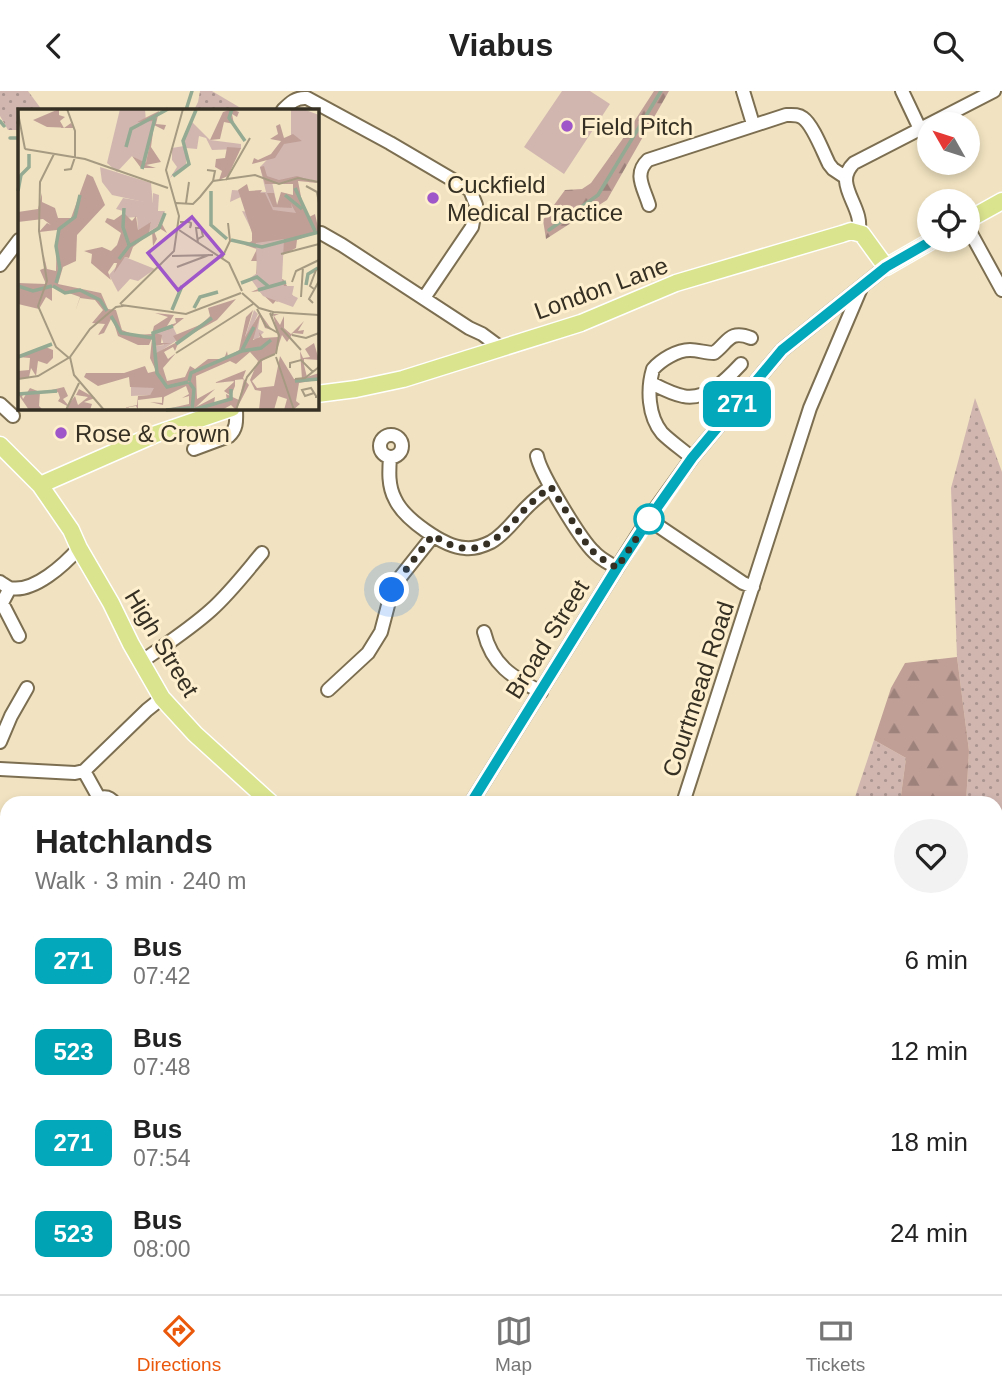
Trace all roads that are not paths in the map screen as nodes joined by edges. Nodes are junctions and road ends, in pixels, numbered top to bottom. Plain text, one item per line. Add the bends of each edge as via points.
1 (743, 91) edge
2 (902, 91) edge
3 (994, 91) edge
4 (284, 109) edge
5 (953, 112) edge
6 (917, 123) edge
7 (753, 124) junction
8 (917, 131) edge
9 (845, 177) junction
10 (1002, 201) edge
11 (649, 205) dead end
12 (980, 213) edge
13 (318, 233) edge
14 (858, 233) junction
15 (18, 241) edge
16 (917, 249) edge
17 (980, 250) edge
18 (0, 265) edge
19 (886, 267) junction
20 (861, 287) junction
21 (1002, 290) edge
22 (424, 297) junction
23 (469, 328) junction
24 (751, 338) dead end
25 (501, 348) junction
26 (473, 358) junction
27 (741, 364) dead end
28 (651, 383) junction
29 (318, 394) edge
30 (0, 404) edge
31 (231, 409) edge
32 (234, 409) edge
33 (13, 416) dead end
34 (0, 445) edge
35 (194, 449) dead end
36 (537, 456) dead end
37 (390, 457) dead end
38 (692, 458) junction
39 (40, 485) junction
40 (551, 487) junction
41 (649, 519) junction
42 (433, 535) junction
43 (79, 548) junction
44 (262, 552) dead end
45 (617, 568) junction
46 (5, 585) edge
47 (754, 587) junction
48 (484, 632) dead end
49 (19, 636) dead end
50 (141, 662) junction
51 (27, 688) dead end
52 (328, 690) dead end
53 (541, 692) junction
54 (162, 698) junction
55 (0, 742) edge
56 (0, 769) edge
57 (84, 771) junction
58 (94, 796) edge
59 (263, 796) edge
60 (475, 796) edge
61 (685, 796) edge

1 - 7 street
2 - 6 street
3 - 5 street
4 - 22 street via 301,97 307,98 470,190 476,205 472,227
7 - 9 street via 786,115 803,118 829,164
7 - 11 street via 648,160 639,174
8 - 9 street via 853,163
9 - 14 street
10 - 12 main road
13 - 22 street
14 - 19 main road
14 - 25 main road, London Lane via 676,283 581,323
15 - 18 street
16 - 19 main road, Broad Street
17 - 21 street
19 - 20 street, Broad Street
20 - 38 street, Broad Street via 782,350
20 - 47 street, Courtmead Road via 810,408
22 - 23 street
23 - 25 street
23 - 26 street via 477,347
24 - 28 street via 731,337 714,353 688,350 673,355 653,369
25 - 26 main road, London Lane
26 - 29 main road, London Lane via 403,379
27 - 28 street via 717,387 695,396 685,397
28 - 38 street via 650,405 657,425
30 - 33 street
31 - 39 main road via 156,434
32 - 35 street via 234,432
34 - 39 main road, High Street
36 - 40 street
37 - 42 street via 390,485 397,503
38 - 41 street, Broad Street
39 - 43 main road, High Street
40 - 42 street via 486,544 462,548
40 - 45 street via 586,543
41 - 45 street, Broad Street
41 - 47 street, Courtmead Road
42 - 52 street via 392,590 381,632 368,653
43 - 46 street via 38,582 22,587
43 - 50 main road, High Street
44 - 50 street via 212,609
45 - 53 street, Broad Street
46 - 49 street via 2,603
47 - 61 street, Courtmead Road
48 - 53 street via 502,667
50 - 54 main road, High Street
51 - 55 street
53 - 60 street, Broad Street
54 - 57 street
54 - 59 main road, High Street
56 - 57 street
57 - 58 street

